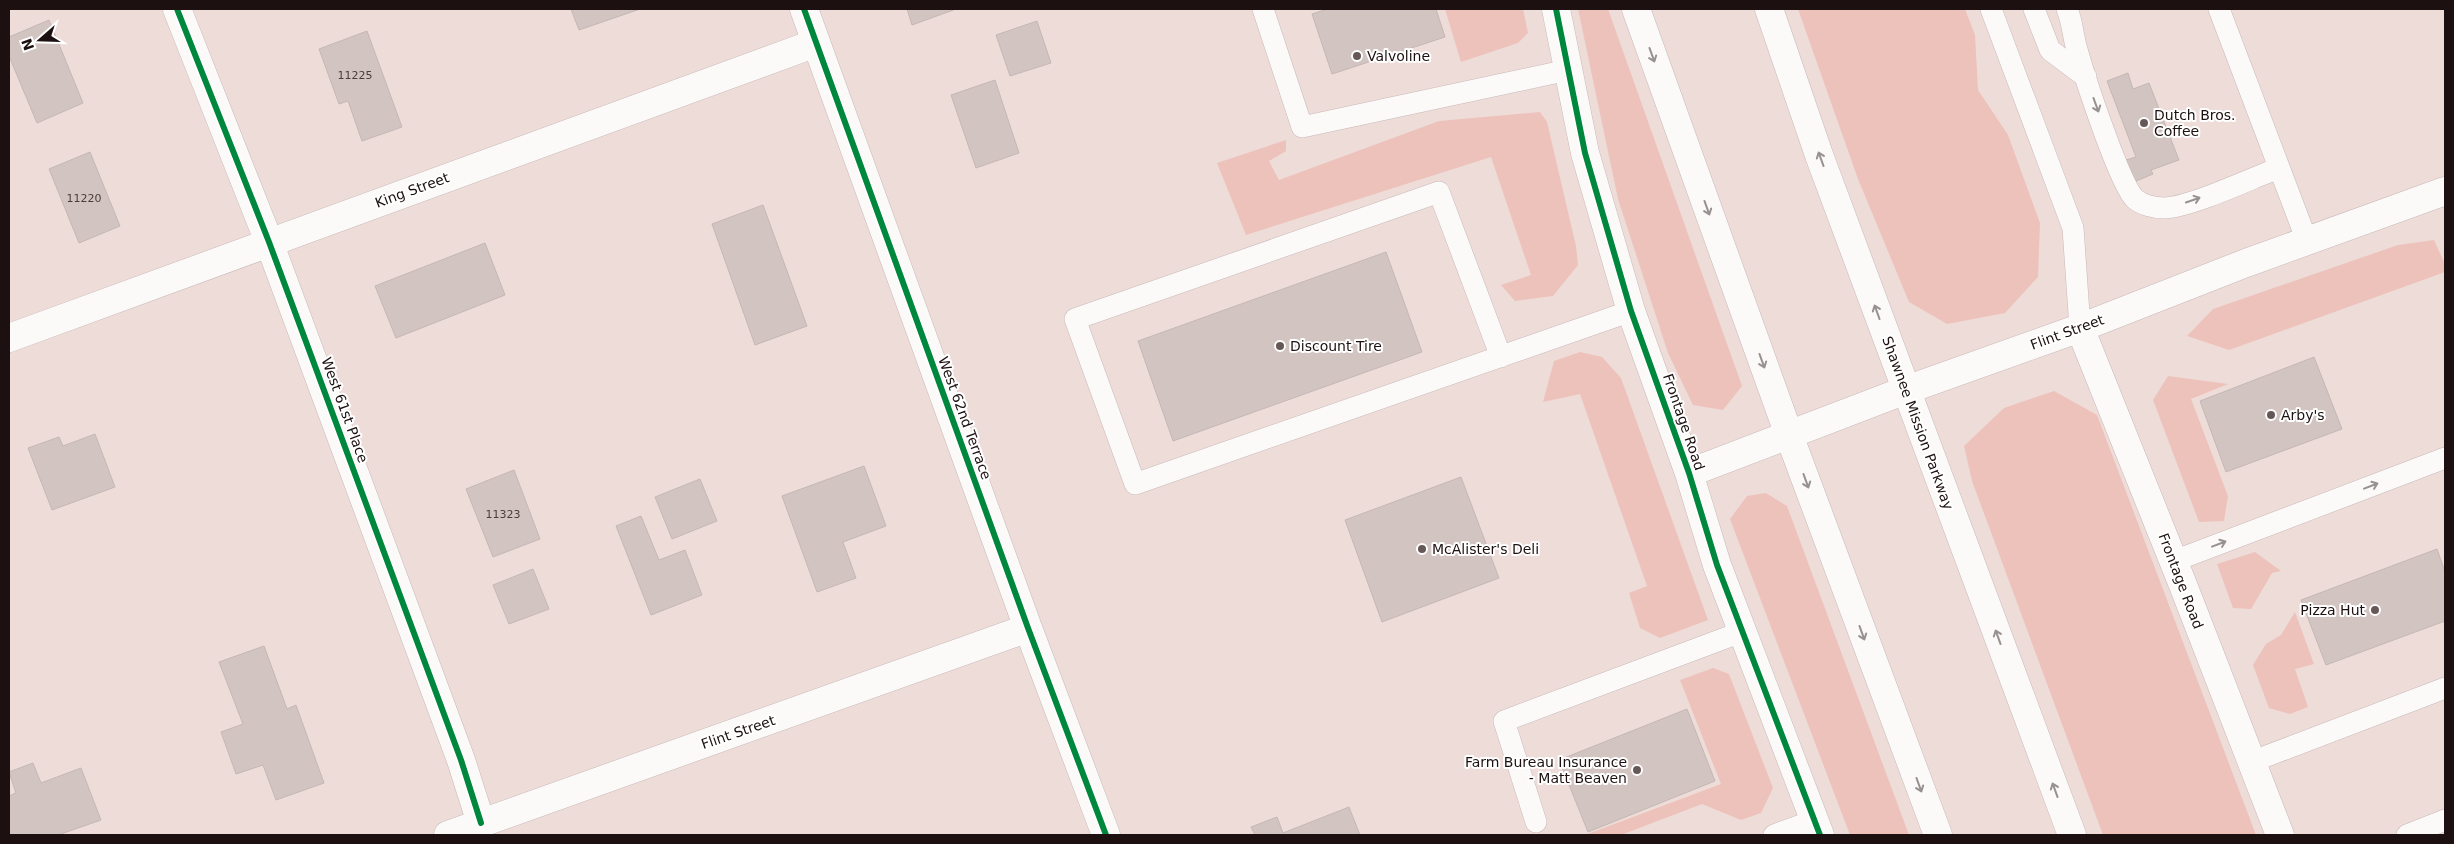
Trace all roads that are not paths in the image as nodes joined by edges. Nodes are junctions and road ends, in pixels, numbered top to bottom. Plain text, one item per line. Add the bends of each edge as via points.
1 (177, 9) edge
2 (804, 9) edge
3 (1263, 9) edge
4 (1556, 9) edge
5 (1636, 9) edge
6 (1769, 9) edge
7 (1991, 9) edge
8 (2034, 9) edge
9 (2067, 9) edge
10 (2220, 9) edge
11 (816, 43) junction
12 (1568, 70) junction
13 (2086, 77) junction
14 (2279, 168) junction
15 (2445, 191) edge
16 (2307, 241) junction
17 (269, 242) junction
18 (1631, 311) junction
19 (2080, 328) junction
20 (9, 338) edge
21 (1501, 357) junction
22 (1906, 390) junction
23 (1789, 435) junction
24 (2445, 458) edge
25 (1689, 473) junction
26 (2174, 561) junction
27 (1028, 628) junction
28 (1744, 631) junction
29 (2445, 688) edge
30 (2251, 762) junction
31 (2445, 820) edge
32 (1536, 822) dead end
33 (481, 823) junction
34 (1818, 828) edge
35 (448, 835) edge
36 (1106, 835) edge
37 (1774, 835) edge
38 (1938, 835) edge
39 (2072, 835) edge
40 (2280, 835) edge
41 (2407, 835) edge

1 - 17 main road, West 61st Place
2 - 11 main road, West 62nd Terrace
3 - 12 lane via 1302,127
4 - 12 main road, Frontage Road
5 -> 23 main road
22 -> 6 main road, Shawnee Mission Parkway
7 - 19 lane via 2073,228
8 - 13 lane via 2050,50
9 - 13 lane
10 - 14 lane
11 - 17 main road, King Street
11 - 27 main road, West 62nd Terrace
12 - 18 main road, Frontage Road via 1585,153
13 -> 14 lane via 2127,188 2146,206 2164,208 2190,202
14 - 16 lane
15 - 16 main road, Flint Street
16 - 19 main road, Flint Street
17 - 20 main road, King Street
17 - 33 main road, West 61st Place via 461,760
18 - 21 lane
18 - 25 main road, Frontage Road
19 - 22 main road, Flint Street
19 - 26 main road, Frontage Road
21 - 21 lane via 1135,484 1075,319 1439,192
22 - 23 main road, Flint Street
39 -> 22 main road, Shawnee Mission Parkway
23 - 25 main road, Flint Street
23 -> 38 main road
26 -> 24 lane
25 - 28 main road, Frontage Road via 1717,565
26 - 30 main road, Frontage Road
27 - 33 main road, Flint Street
27 - 36 main road, West 62nd Terrace
28 - 32 lane via 1504,721
28 - 34 main road, Frontage Road
29 - 30 lane
30 - 40 main road, Frontage Road
31 - 41 lane
33 - 35 main road, Flint Street
34 - 37 lane

